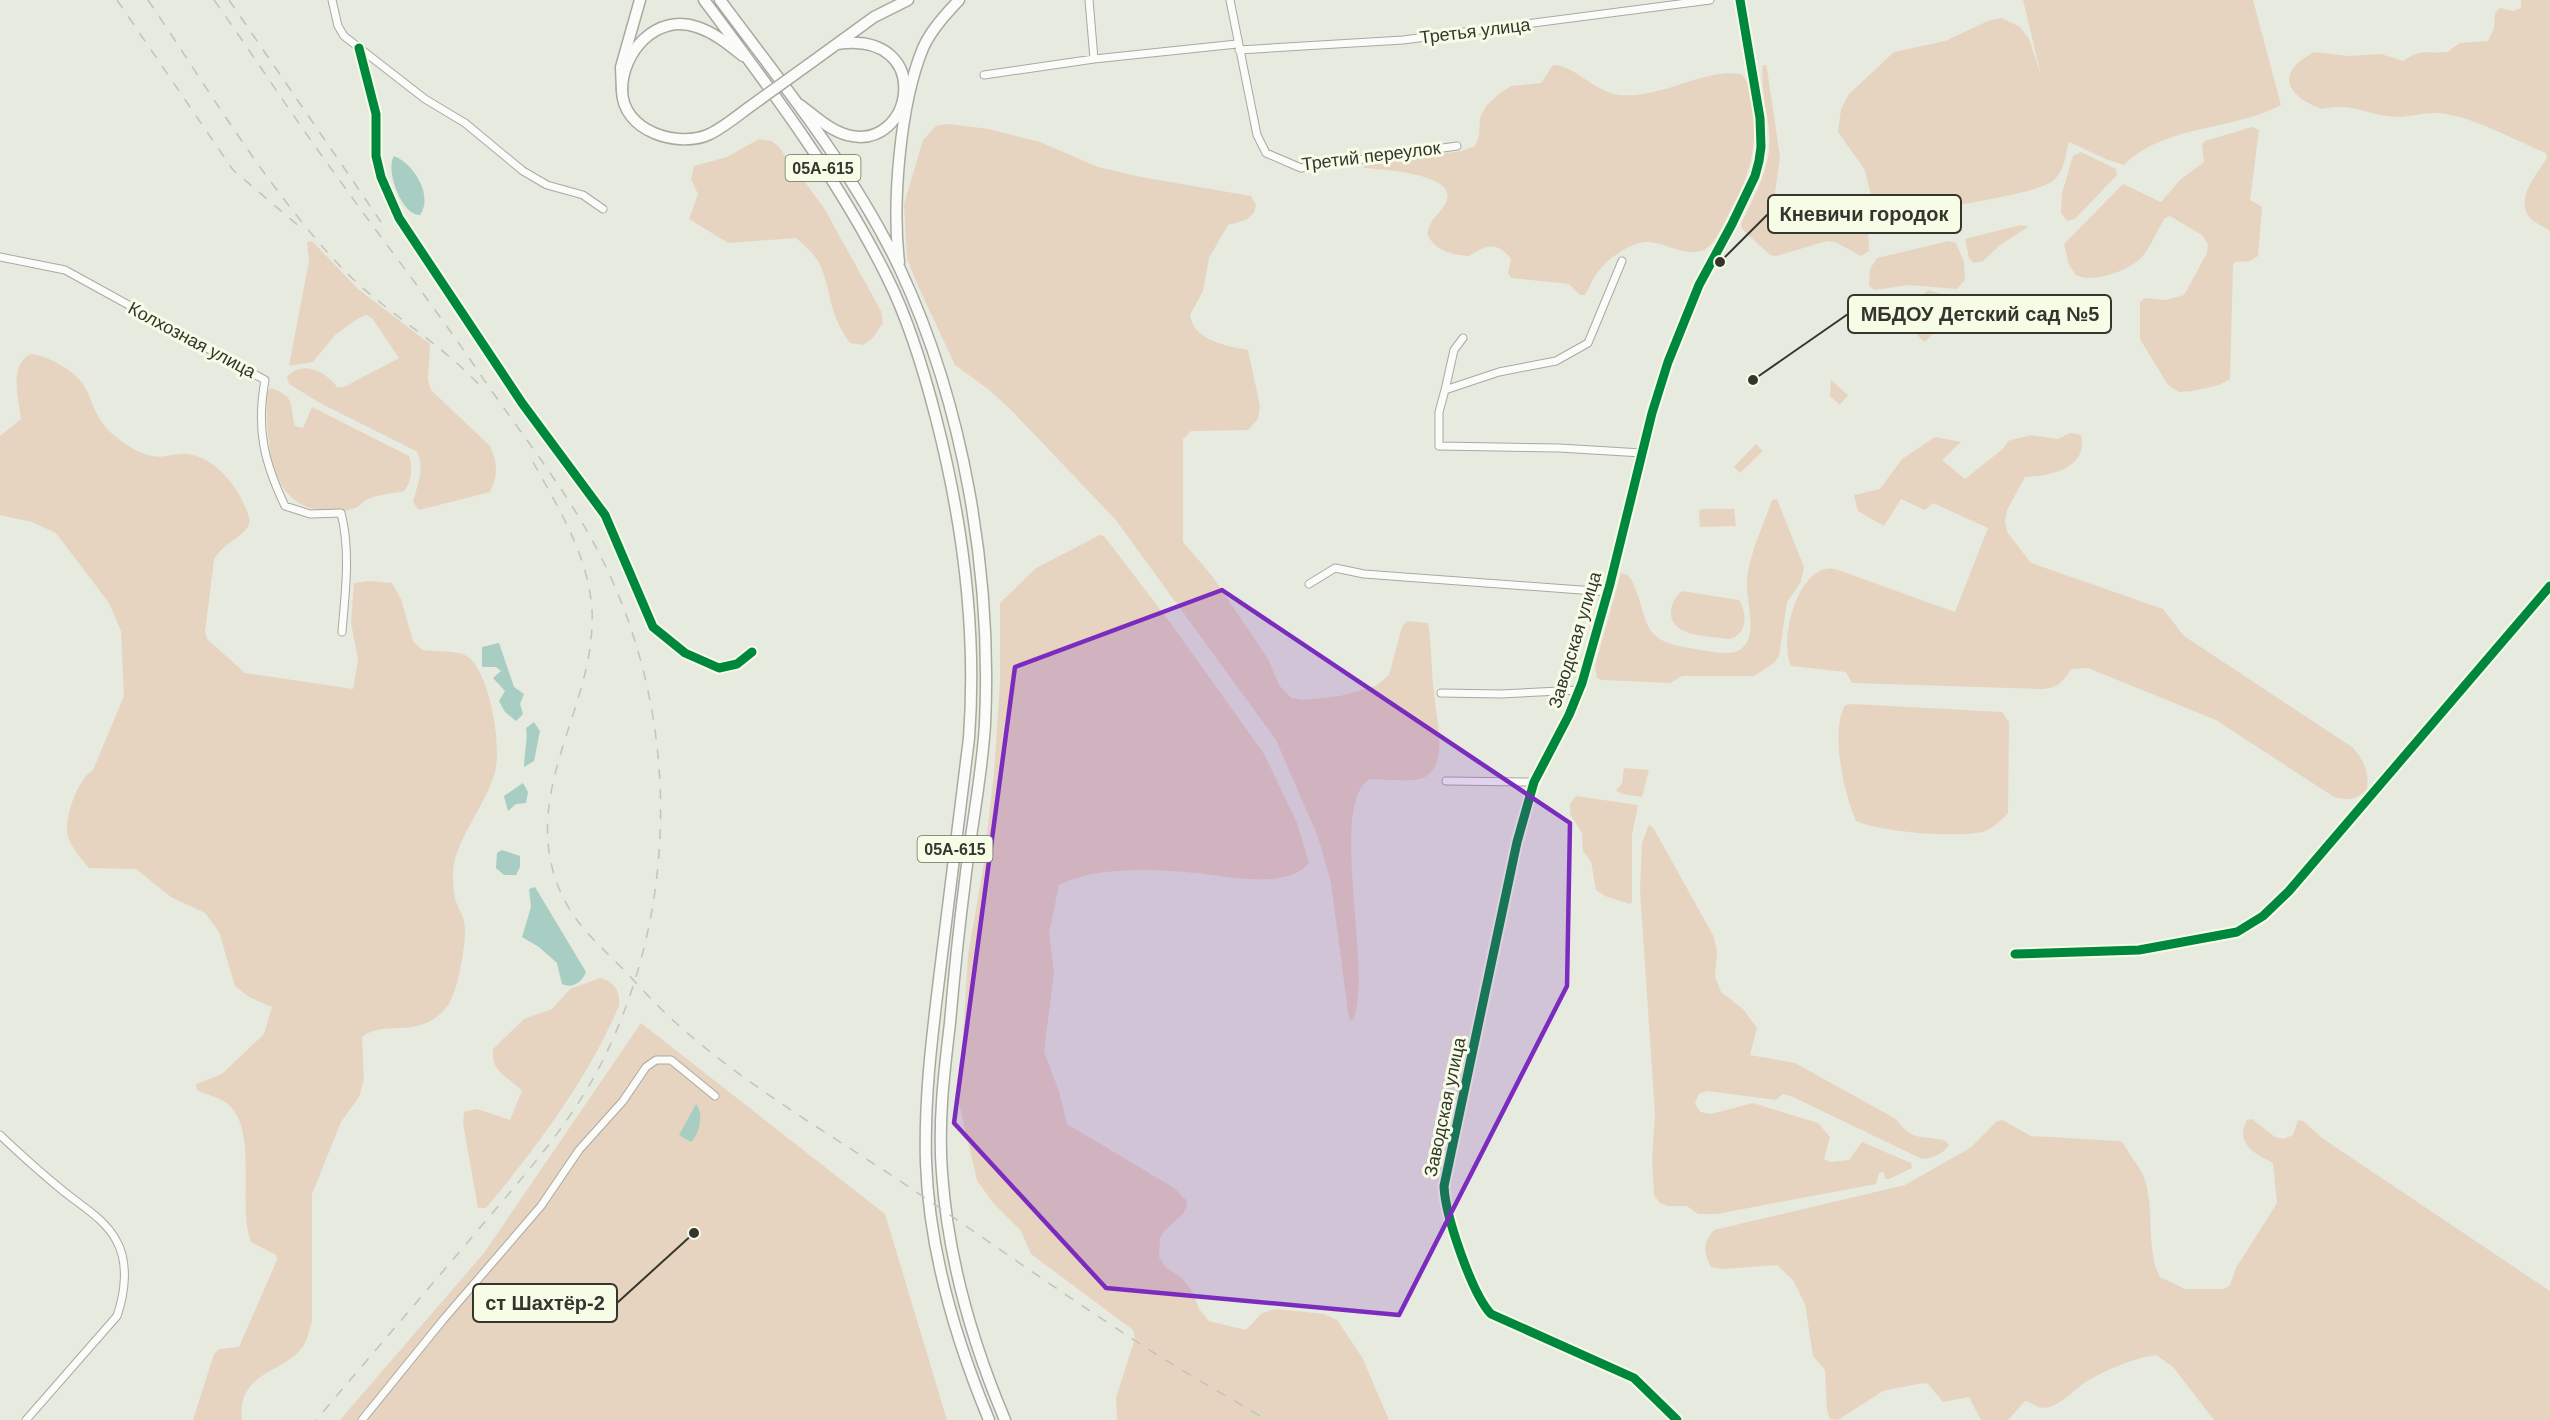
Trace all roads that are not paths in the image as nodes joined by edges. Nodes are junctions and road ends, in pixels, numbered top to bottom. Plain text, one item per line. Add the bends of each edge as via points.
1 (332, 0) edge
2 (640, 0) edge
3 (704, 0) edge
4 (720, 0) edge
5 (908, 0) edge
6 (960, 0) edge
7 (1089, 0) edge
8 (1230, 0) edge
9 (1710, 0) edge
10 (1740, 0) edge
11 (837, 44) junction
12 (1238, 47) junction
13 (359, 48) junction
14 (1094, 59) junction
15 (750, 62) junction
16 (984, 75) dead end
17 (622, 91) junction
18 (797, 103) junction
19 (1457, 146) dead end
20 (603, 209) dead end
21 (0, 257) edge
22 (1622, 261) dead end
23 (900, 268) junction
24 (1463, 338) dead end
25 (1445, 390) junction
26 (1642, 453) junction
27 (1309, 584) dead end
28 (2550, 586) edge
29 (1608, 592) junction
30 (342, 632) dead end
31 (752, 652) dead end
32 (1580, 690) junction
33 (1441, 693) dead end
34 (1446, 781) dead end
35 (1534, 782) junction
36 (2015, 954) dead end
37 (715, 1096) dead end
38 (0, 1135) edge
39 (1634, 1378) joint
40 (26, 1420) edge
41 (362, 1420) edge
42 (989, 1420) edge
43 (1005, 1420) edge
44 (1677, 1420) edge

1 - 13 street via 338,26
2 - 17 main road via 621,67
3 - 15 main road, 05А-615
4 - 18 main road, 05А-615
5 - 11 main road via 874,17
6 - 23 main road via 924,47 909,99 898,171 895,228
7 - 14 street
8 - 12 street, Третий переулок
9 - 12 street, Третья улица via 1403,40
10 - 26 street, Заводская улица via 1760,118 1759,161 1744,200 1689,306 1663,376
11 - 17 main road, bridge via 709,134 682,140 657,135 636,120
11 - 18 main road via 858,41 894,57 904,75 906,91 892,122 865,137 848,135 831,129
12 - 14 street, Третья улица
12 - 19 street, Третий переулок via 1257,135 1266,153 1286,163 1301,168
13 - 20 street via 425,99 465,123 523,171 547,184 583,195
13 - 31 street via 376,114 376,156 399,218 522,403 606,515 653,627 685,653 719,668 737,664
14 - 16 street, Третья улица
15 - 17 main road via 720,37 695,26 660,28 647,34 636,47 626,67
15 - 42 main road, 05А-615 via 836,187 889,279 927,382 952,481 968,586 972,689 926,1089 926,1164 946,1297
18 - 23 main road, 05А-615 via 862,200
21 - 30 street, Колхозная улица via 65,270 265,380 261,417 264,455 285,506 310,514 341,513 345,526
22 - 25 street via 1588,343 1556,361 1499,372
23 - 43 main road, 05А-615 via 953,419 983,586 985,725 942,1097 942,1173 962,1300
24 - 25 street via 1454,350
25 - 26 street via 1439,412 1439,446
26 - 29 street, Заводская улица
27 - 29 street via 1335,568 1364,574
28 - 36 street via 2289,891 2249,926 2201,940 2139,950
29 - 32 street, Заводская улица
32 - 33 street, Заводская улица
32 - 35 street, Заводская улица
34 - 35 street
35 - 39 street, Заводская улица via 1517,842 1445,1176 1444,1196 1474,1286 1491,1314
37 - 41 street via 671,1060 656,1060 646,1066 623,1101 579,1150 541,1206
38 - 40 street via 105,1224 122,1254 124,1278 117,1316
39 - 44 street

